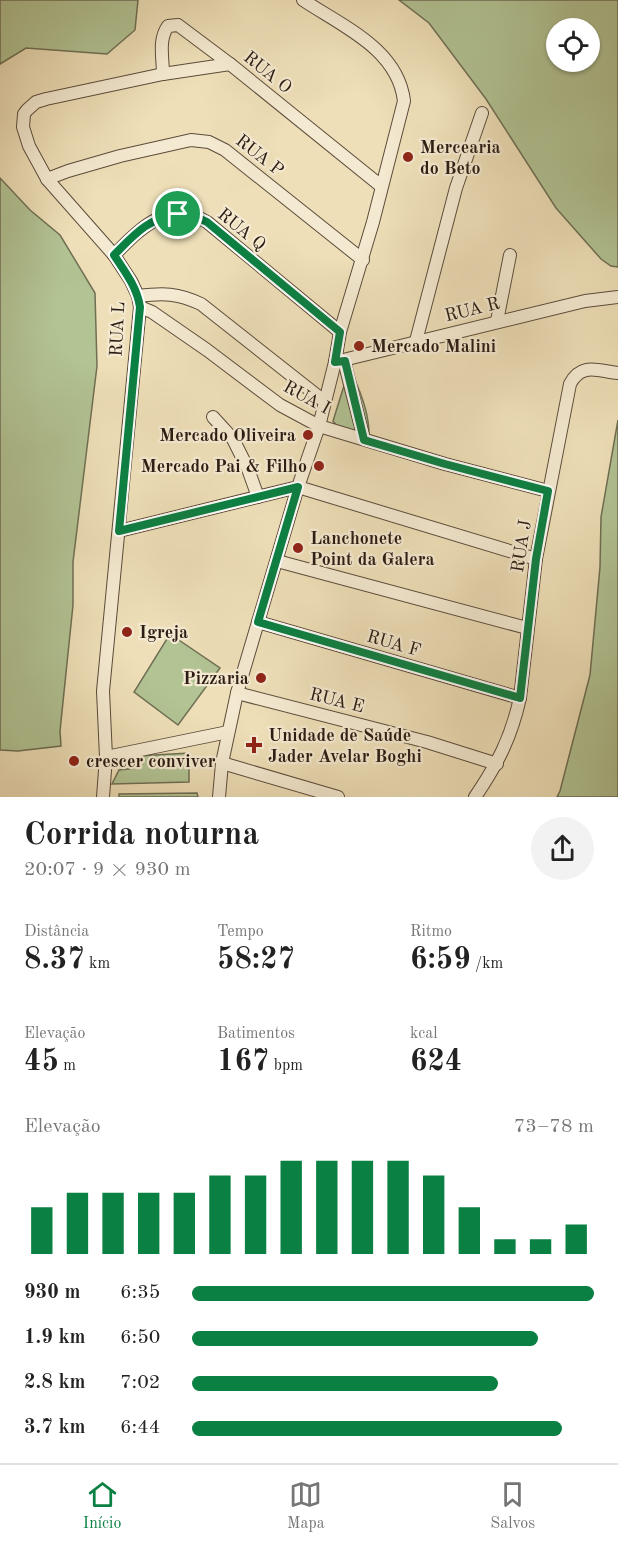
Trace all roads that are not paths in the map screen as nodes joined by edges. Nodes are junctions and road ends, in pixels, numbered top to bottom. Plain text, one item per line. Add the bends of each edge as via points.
1 (303, 0) edge
2 (230, 64) junction
3 (164, 74) junction
4 (482, 113) dead end
5 (47, 179) junction
6 (381, 186) junction
7 (114, 255) junction
8 (510, 255) dead end
9 (363, 260) junction
10 (618, 297) edge
11 (139, 302) junction
12 (497, 321) junction
13 (340, 332) junction
14 (416, 341) junction
15 (340, 362) junction
16 (618, 373) edge
17 (324, 401) junction
18 (213, 417) dead end
19 (319, 426) junction
20 (364, 440) junction
21 (298, 487) junction
22 (548, 491) junction
23 (258, 497) junction
24 (119, 531) junction
25 (536, 559) junction
26 (277, 561) junction
27 (258, 622) junction
28 (527, 628) junction
29 (237, 693) junction
30 (520, 698) junction
31 (228, 732) junction
32 (106, 758) junction
33 (222, 762) junction
34 (497, 764) junction
35 (103, 797) edge
36 (219, 797) edge
37 (338, 797) edge
38 (475, 797) edge

1 - 6 street via 375,47 393,68 404,101
2 - 3 street, RUA L
2 - 3 street, RUA O via 186,29 172,25 165,29 162,42
2 - 6 street, RUA O
3 - 5 street, RUA L via 46,99 27,110 23,120 26,136
4 - 14 street via 456,188
5 - 7 street, RUA L
5 - 9 street, RUA P via 167,145 209,141
6 - 9 street
7 - 11 street, RUA L
7 - 13 street, RUA Q via 142,227 158,218 197,216
8 - 12 street
9 - 13 street
10 - 12 street, RUA R via 599,297
11 - 17 street via 170,294 201,304
11 - 19 street, RUA I via 280,405
11 - 24 street, RUA L
12 - 14 street, RUA R
13 - 15 street
14 - 15 street, RUA R
15 - 17 street
15 - 20 street
16 - 22 street, RUA J via 585,369 573,377
17 - 19 street
18 - 23 street via 233,439
19 - 20 street, RUA I
19 - 21 street
20 - 22 street, RUA I
21 - 23 street
21 - 25 street
21 - 26 street
22 - 25 street, RUA J
23 - 24 street
24 - 32 street, RUA L via 103,691
25 - 28 street, RUA J
26 - 27 street
26 - 28 street
27 - 29 street
27 - 30 street, RUA F
28 - 30 street, RUA J
29 - 31 street
29 - 34 street, RUA E
30 - 34 street, RUA J
31 - 32 street
31 - 33 street
32 - 35 street, RUA L
33 - 36 street
33 - 37 street
34 - 38 street, RUA J

